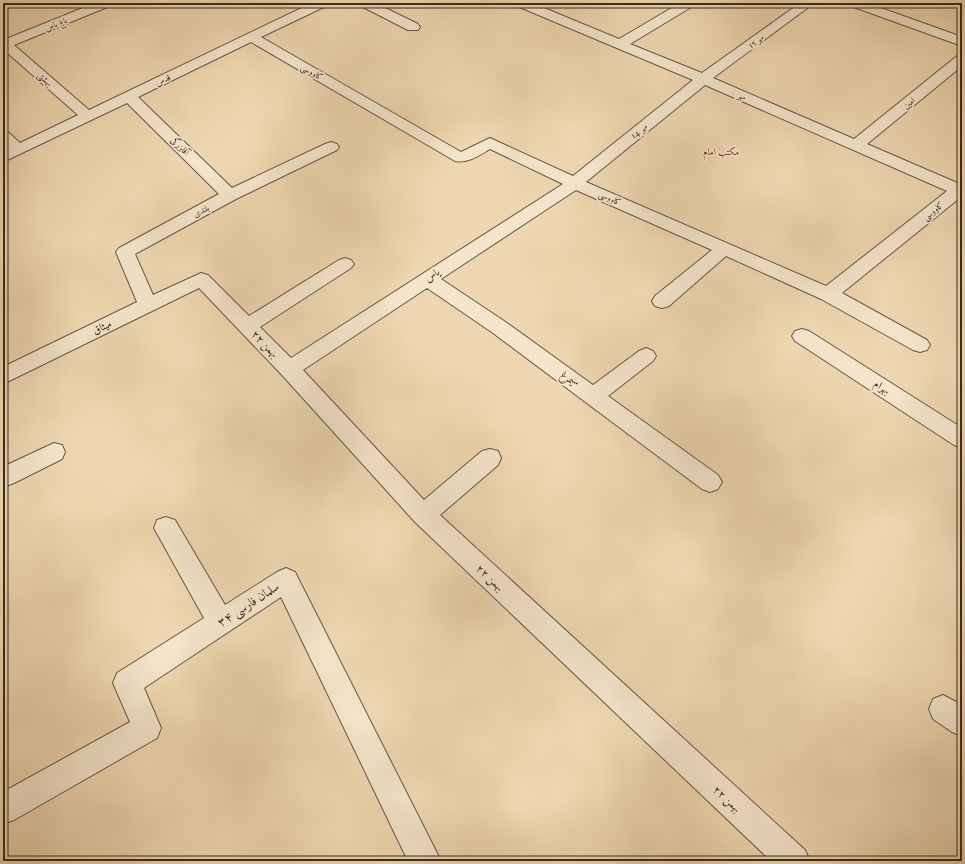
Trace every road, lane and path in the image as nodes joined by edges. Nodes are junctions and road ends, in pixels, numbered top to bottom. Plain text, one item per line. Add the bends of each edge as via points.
1 (10, 3) edge
2 (106, 3) edge
3 (322, 3) edge
4 (365, 3) edge
5 (521, 3) edge
6 (689, 3) edge
7 (808, 3) edge
8 (855, 3) edge
9 (3, 5) edge
10 (413, 26) dead end
11 (251, 37) junction
12 (962, 42) edge
13 (4, 43) edge
14 (619, 45) junction
15 (962, 59) edge
16 (946, 72) junction
17 (703, 79) junction
18 (962, 79) edge
19 (129, 97) junction
20 (88, 116) junction
21 (3, 135) edge
22 (855, 146) junction
23 (331, 147) dead end
24 (18, 149) junction
25 (3, 157) edge
26 (575, 183) junction
27 (961, 191) edge
28 (230, 195) junction
29 (724, 249) junction
30 (345, 264) dead end
31 (201, 279) joint
32 (427, 279) junction
33 (828, 294) junction
34 (662, 301) dead end
35 (148, 305) junction
36 (247, 326) junction
37 (802, 336) dead end
38 (920, 345) dead end
39 (646, 356) dead end
40 (289, 369) junction
41 (3, 376) edge
42 (593, 396) junction
43 (962, 439) edge
44 (54, 452) dead end
45 (490, 458) dead end
46 (3, 471) edge
47 (710, 482) dead end
48 (423, 515) junction
49 (166, 528) dead end
50 (220, 622) junction
51 (3, 809) edge
52 (425, 861) edge
53 (794, 861) edge

1 - 9 street
2 - 13 street, باغ یاس
3 - 11 street, قدس
4 - 10 street
5 - 14 street, مهر
6 - 14 street
7 - 17 street, مهر 15
8 - 12 street
11 - 19 street, قدس
11 - 26 street, کاووسی via 461,158 490,143
13 - 20 street, بهشتی
14 - 17 street, مهر
15 - 16 street, امین
16 - 18 street
16 - 22 street, امین
17 - 22 street, مهر
17 - 26 street, مهر 14
19 - 20 street, قدس
19 - 28 street, آقابزرگی
20 - 24 street, قدس
21 - 24 street
22 - 27 street, مهر
23 - 28 street, بلندی
24 - 25 street, قدس
26 - 29 street, کاووسی
26 - 32 street, یاس
27 - 33 street, کاووسی
28 - 35 street, بلندی via 125,252
29 - 33 street, کاووسی
29 - 34 street
30 - 36 street
31 - 35 street, میثاق
31 - 36 street, ۲۲ بهمن
32 - 40 street, یاس
32 - 42 street, سیمرغ via 500,328
33 - 38 street
35 - 41 street, میثاق
36 - 40 street, ۲۲ بهمن
37 - 43 street, بهرام
39 - 42 street
40 - 48 street, ۲۲ بهمن
42 - 47 street, سیمرغ
44 - 46 street via 6,476
45 - 48 street
48 - 53 street, ۲۲ بهمن
49 - 50 street
50 - 51 street, سلمان فارسی ۳۴ via 127,683 147,728
50 - 52 street, سلمان فارسی ۳۴ via 286,580

